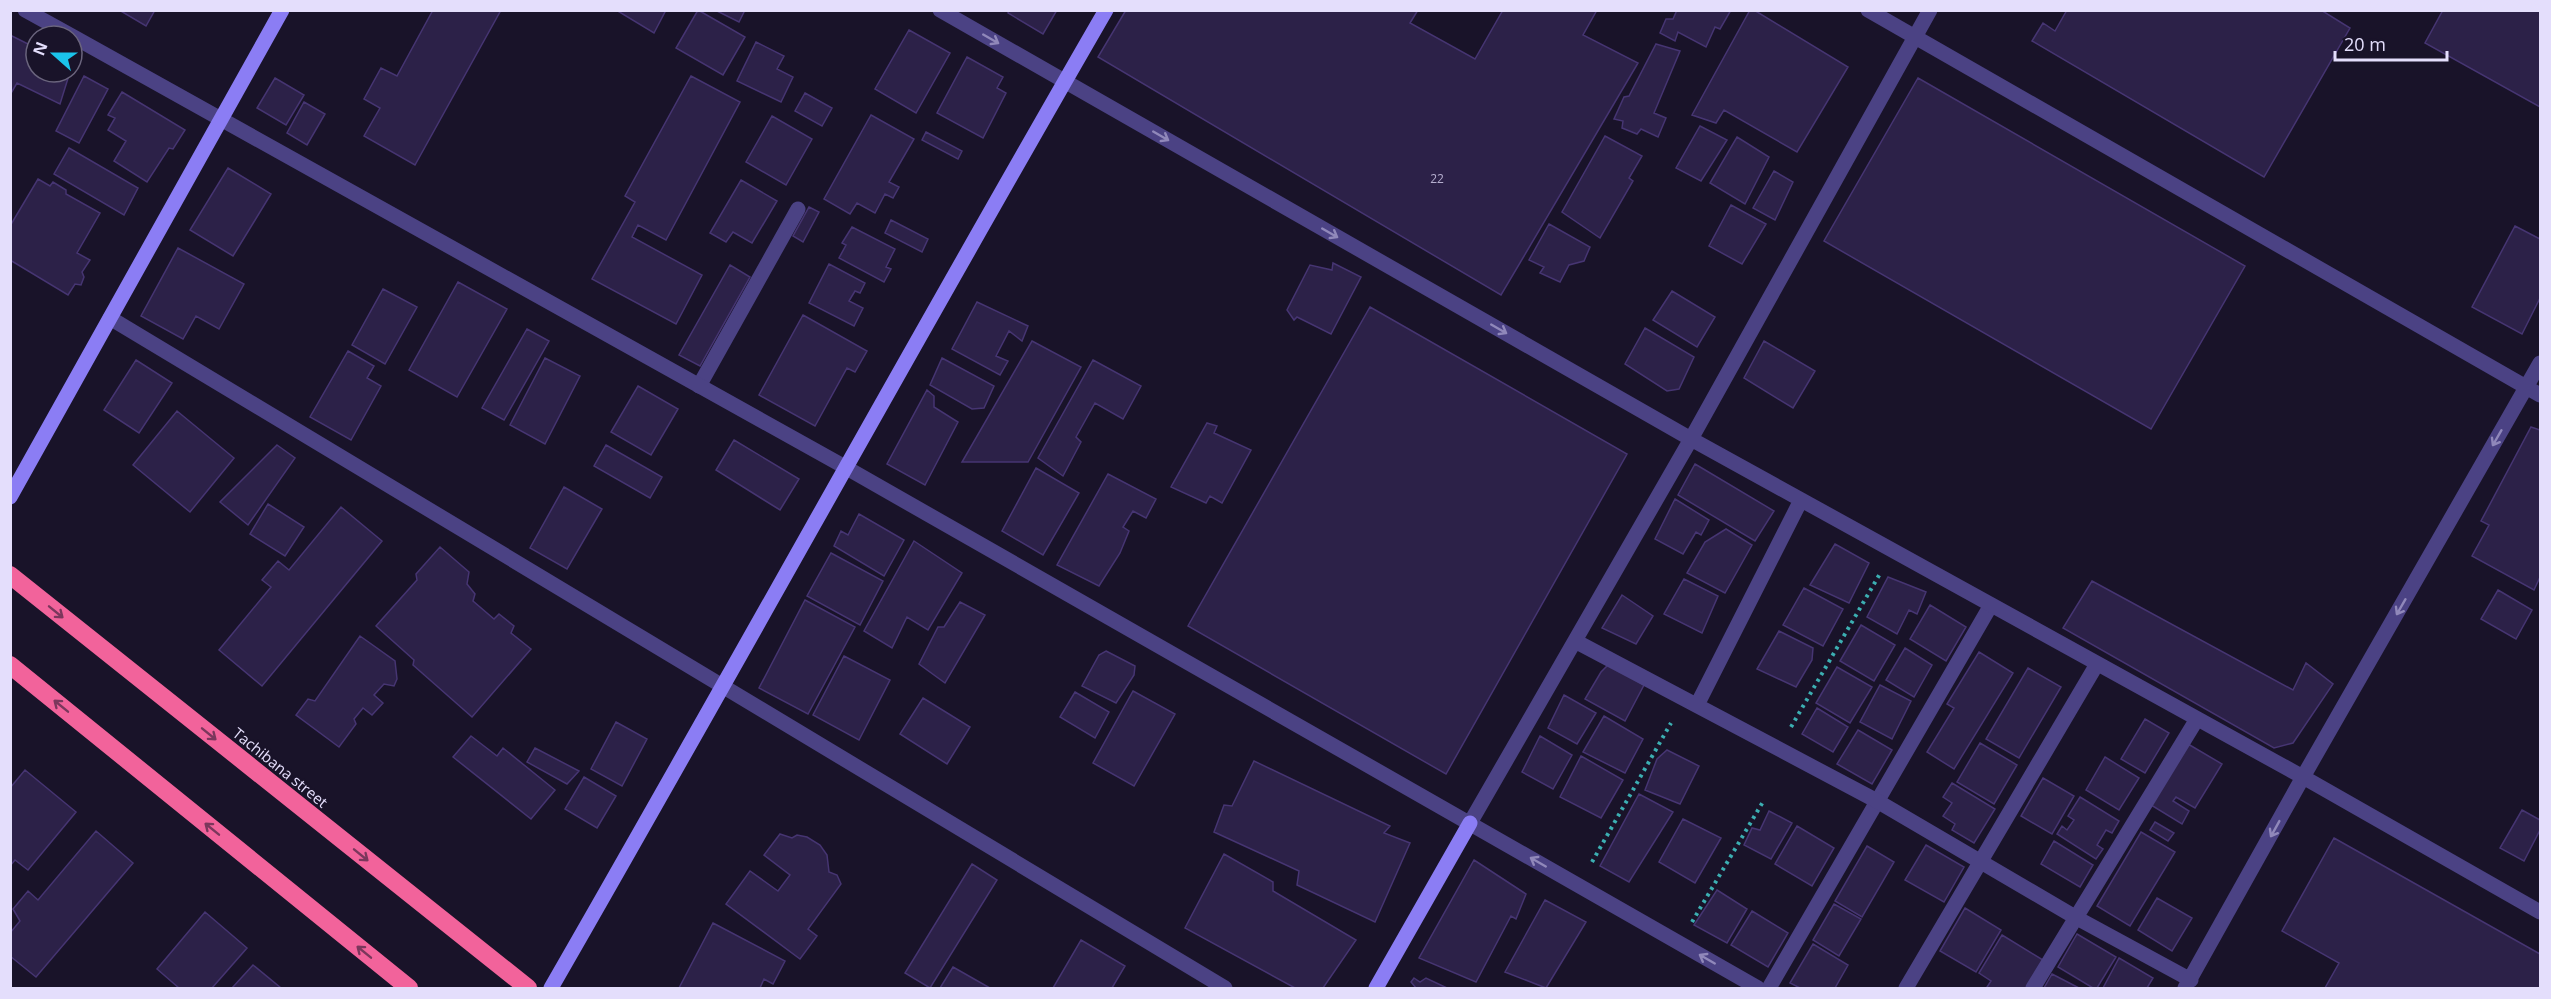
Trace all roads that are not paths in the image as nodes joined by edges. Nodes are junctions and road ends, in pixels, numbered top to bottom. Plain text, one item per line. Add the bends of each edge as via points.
1 (25, 10) edge
2 (282, 10) edge
3 (940, 10) edge
4 (1106, 10) edge
5 (1868, 10) edge
6 (1930, 10) edge
7 (50, 24) edge
8 (1915, 37) junction
9 (84, 43) edge
10 (1065, 81) junction
11 (222, 118) junction
12 (798, 209) dead end
13 (110, 318) junction
14 (2541, 363) edge
15 (699, 386) junction
16 (2527, 387) junction
17 (2541, 395) edge
18 (1690, 439) junction
19 (845, 468) junction
20 (10, 497) edge
21 (1801, 500) junction
22 (10, 575) edge
23 (1991, 605) junction
24 (1575, 641) junction
25 (2097, 664) junction
26 (10, 665) edge
27 (724, 688) junction
28 (1690, 702) junction
29 (2197, 718) junction
30 (2303, 777) junction
31 (1877, 801) junction
32 (1470, 823) junction
33 (1982, 860) junction
34 (2541, 912) edge
35 (2076, 917) junction
36 (2188, 984) edge
37 (409, 988) edge
38 (528, 988) edge
39 (551, 988) edge
40 (1225, 988) edge
41 (1376, 988) edge
42 (1758, 988) edge
43 (1769, 988) edge
44 (1906, 988) edge
45 (2032, 988) edge

1 - 7 street
2 - 11 street
3 -> 10 street
4 - 10 street
5 - 8 street
6 - 8 street
8 - 16 street
8 - 18 street
9 - 11 street
10 -> 18 street
10 - 19 street
11 - 13 street
11 - 15 street
12 - 15 street
13 - 20 street
13 - 27 street
14 - 16 street
15 - 19 street
16 - 17 street
16 -> 30 street
18 - 21 street
18 - 24 street
19 - 27 street
19 - 32 street
21 - 23 street
21 - 28 street
22 -> 38 highway, Tachibana street
23 - 25 street
23 - 31 street
24 - 28 street
24 - 32 street
25 - 29 street
25 - 33 street
37 -> 26 highway
27 - 39 street
27 - 40 street
28 - 31 street
29 - 30 street
29 - 35 street
30 - 34 street
30 -> 36 street
31 - 33 street
31 - 43 street
32 - 41 street
42 -> 32 street
33 - 35 street
33 - 44 street
35 - 36 street
35 - 45 street

